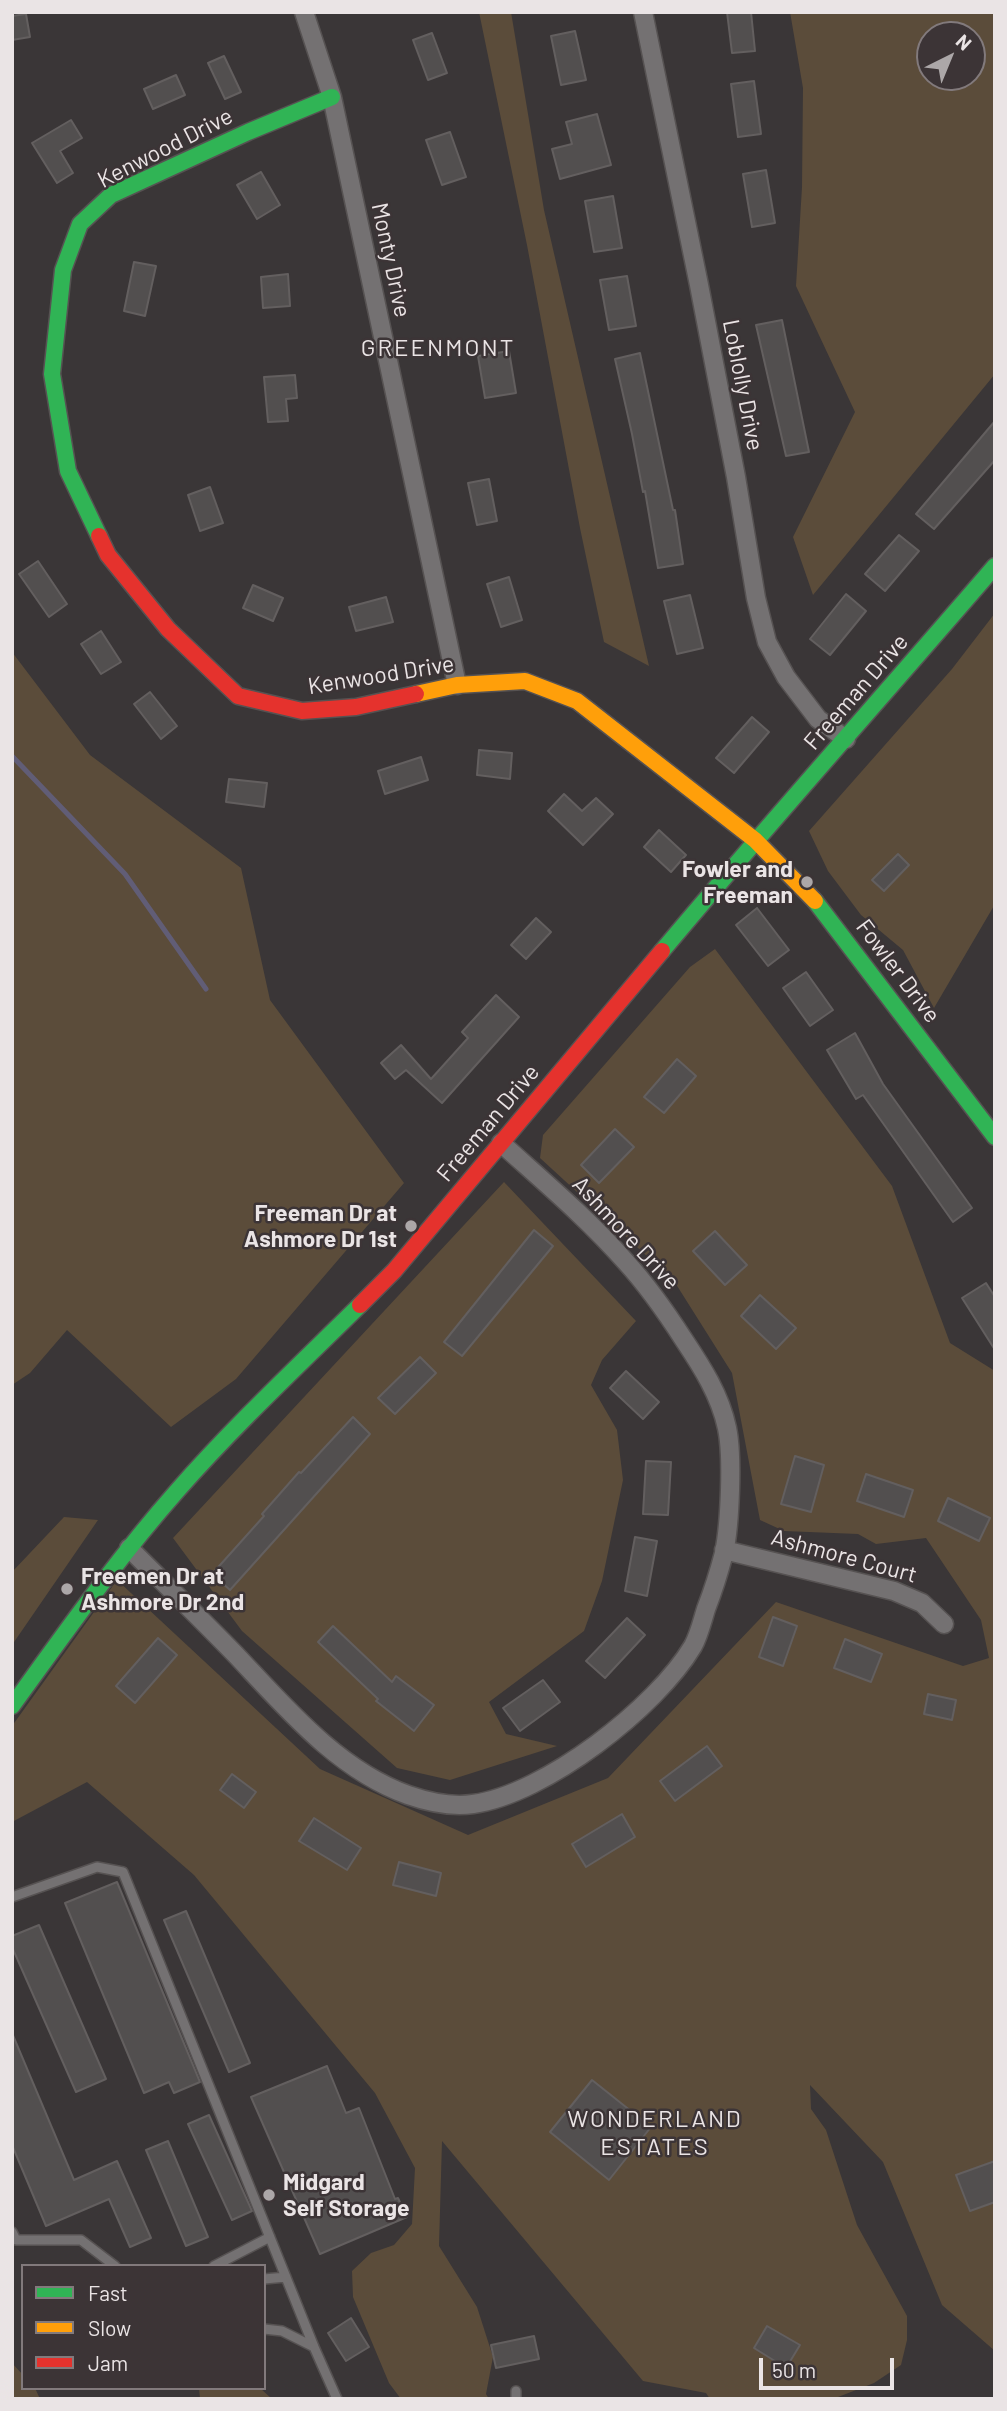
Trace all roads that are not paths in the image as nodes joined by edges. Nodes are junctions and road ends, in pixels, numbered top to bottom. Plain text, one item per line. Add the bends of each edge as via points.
1 (304, 12) edge
2 (643, 12) edge
3 (331, 97) junction
4 (995, 566) edge
5 (457, 685) junction
6 (846, 739) junction
7 (755, 840) junction
8 (995, 1137) edge
9 (501, 1143) junction
10 (129, 1548) junction
11 (724, 1550) junction
12 (944, 1624) dead end
13 (12, 1706) edge
14 (12, 1897) edge
15 (12, 2232) edge
16 (270, 2237) junction
17 (112, 2264) edge
18 (218, 2264) edge
19 (286, 2277) junction
20 (266, 2279) edge
21 (266, 2329) edge
22 (314, 2347) junction
23 (337, 2399) edge

1 - 3 street, Monty Drive
2 - 6 street, Loblolly Drive via 767,642 818,719
3 - 5 street, Monty Drive
3 - 5 street, Kenwood Drive via 111,195 80,224 63,270 52,374 68,471 108,555 168,629 238,696 302,712 356,707
4 - 6 street, Freeman Drive
5 - 7 street, Kenwood Drive via 525,681 577,701
6 - 7 street, Freeman Drive
7 - 8 street, Fowler Drive via 823,909
7 - 9 street, Freeman Drive
9 - 10 street, Freeman Drive via 394,1271 202,1463
9 - 11 street, Ashmore Drive via 626,1262 706,1373 727,1429 730,1467
10 - 11 street, Ashmore Drive via 322,1743 369,1777 406,1794 437,1803 472,1804 506,1795 563,1766 653,1698 695,1643
10 - 13 street, Freeman Drive
11 - 12 street, Ashmore Court via 894,1591 922,1603
14 - 16 lane via 97,1867 123,1871
15 - 17 lane via 16,2240 81,2240
16 - 18 lane
16 - 19 lane
19 - 20 lane
19 - 22 lane
21 - 22 lane via 282,2331
22 - 23 lane

